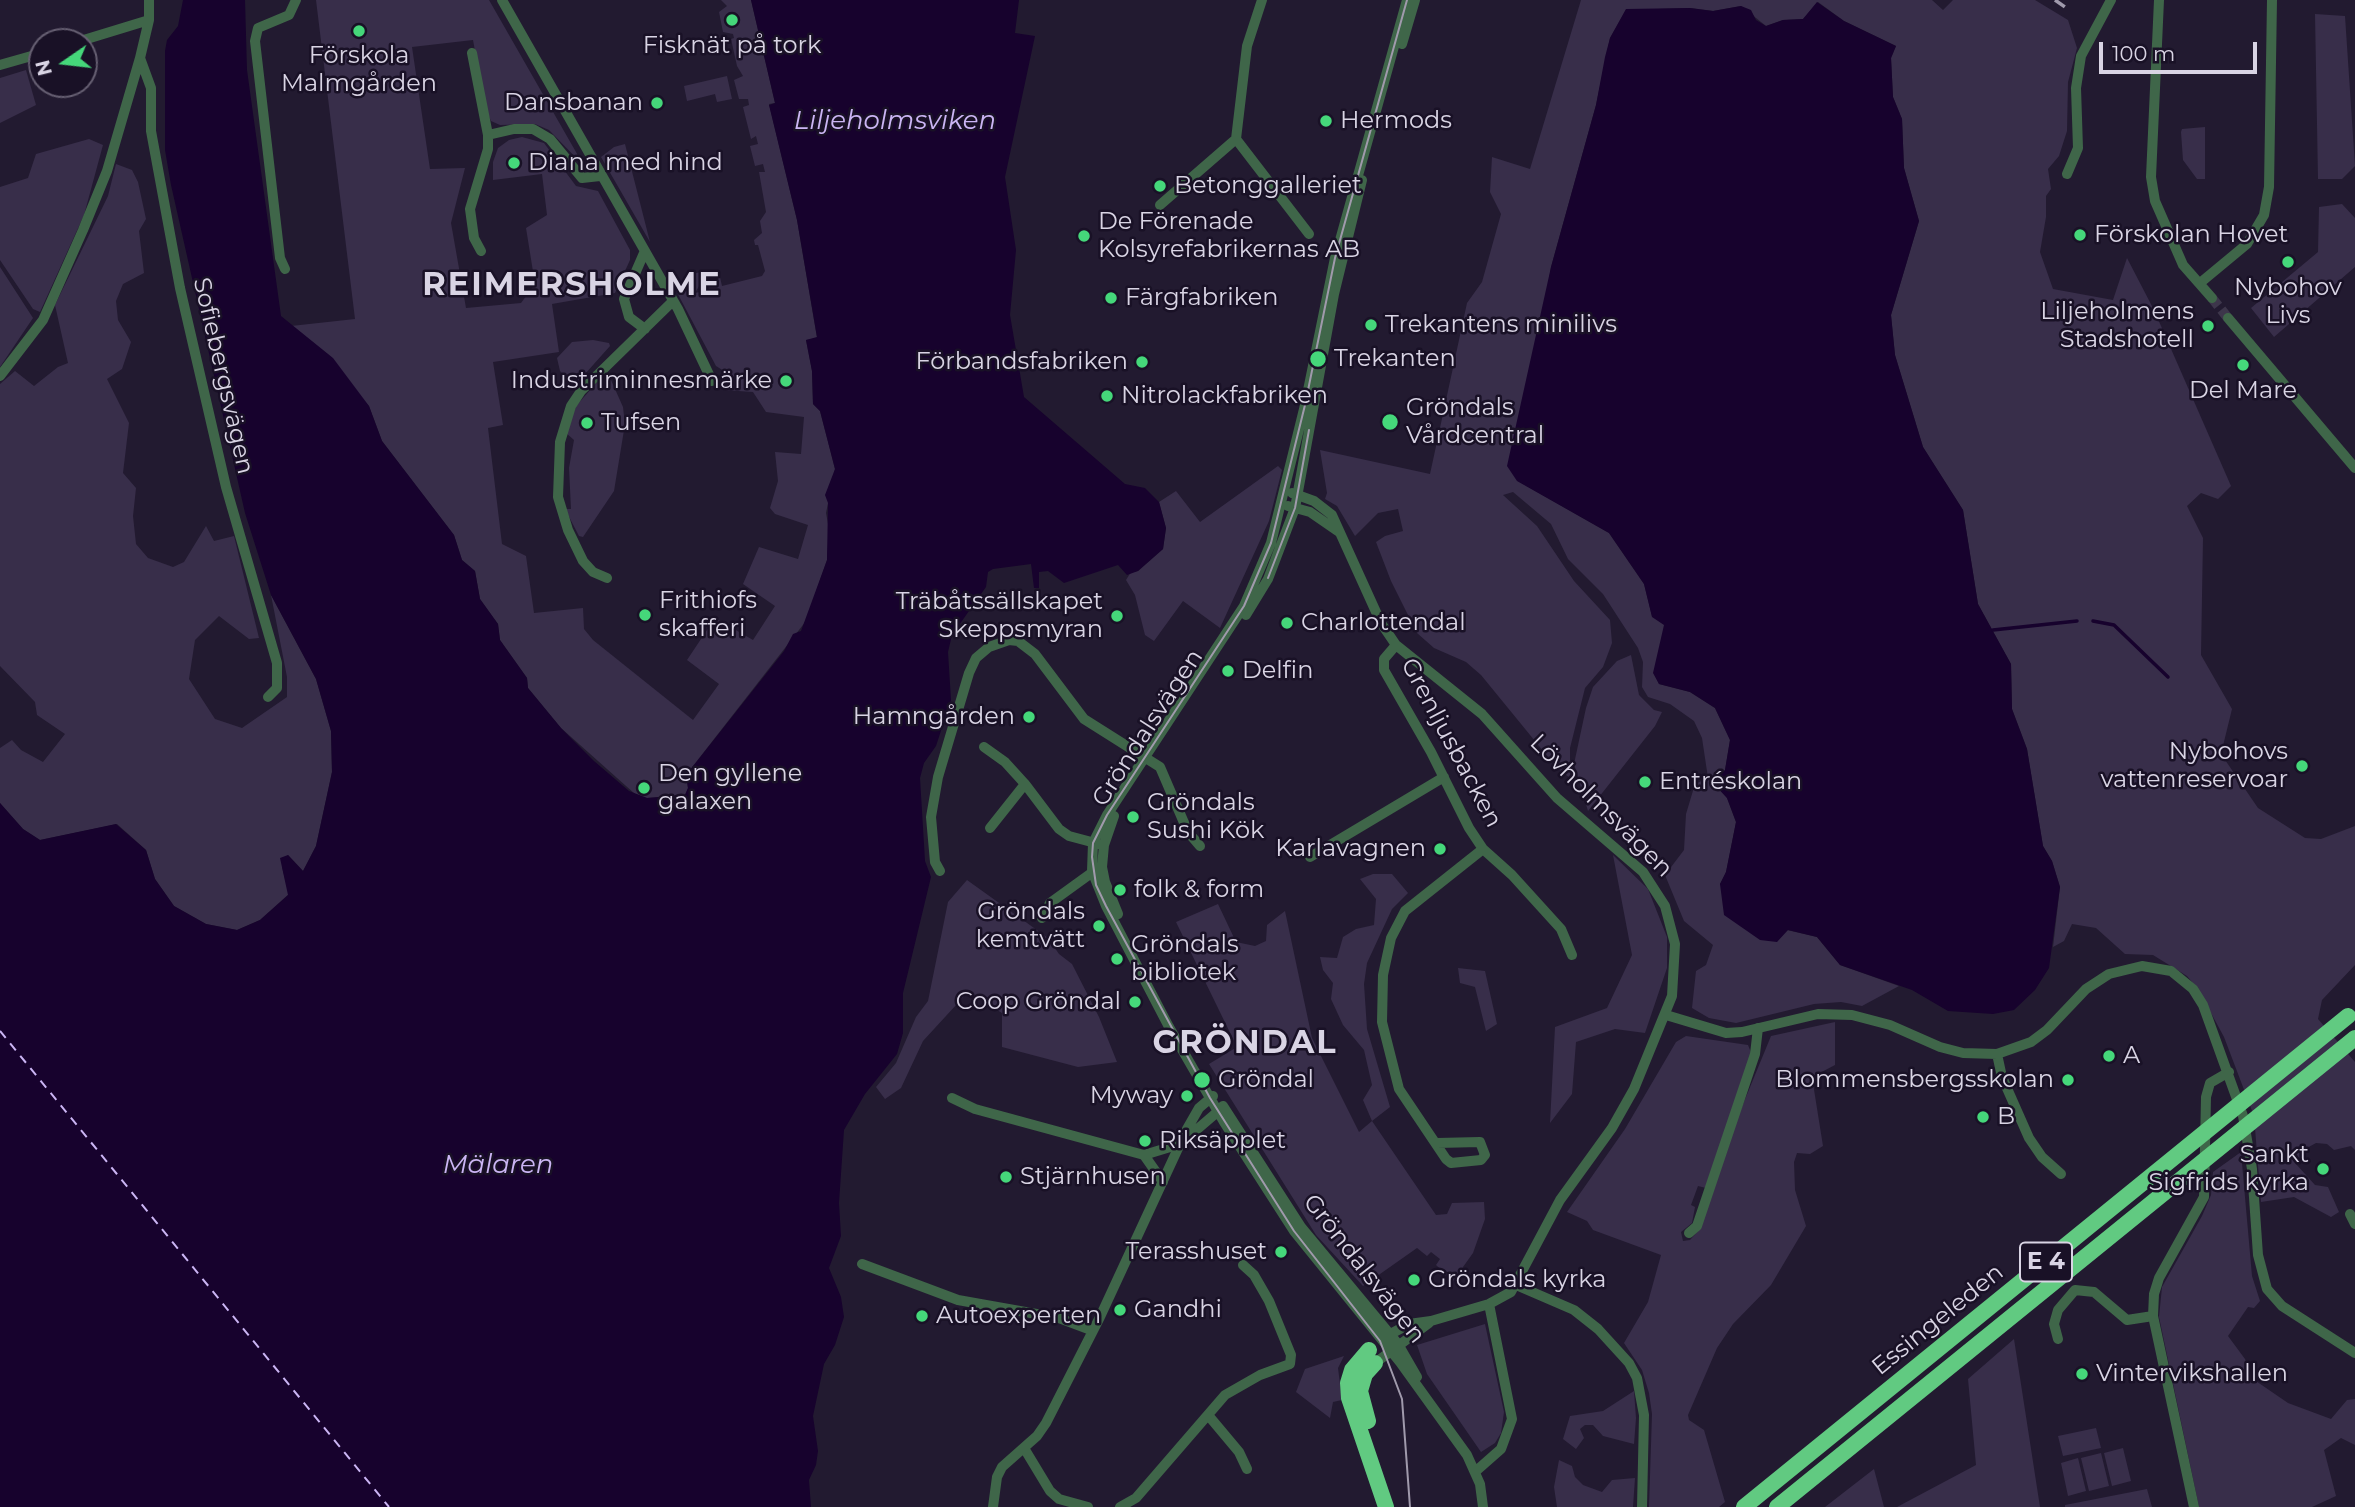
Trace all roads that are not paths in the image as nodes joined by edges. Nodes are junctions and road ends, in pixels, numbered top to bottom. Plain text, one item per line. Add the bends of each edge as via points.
1 (149, 0) edge
2 (296, 0) edge
3 (502, 0) edge
4 (1262, 0) edge
5 (1407, 0) edge
6 (1415, 0) edge
7 (2110, 0) edge
8 (2159, 0) edge
9 (2272, 0) edge
10 (149, 20) junction
11 (98, 36) edge
12 (471, 54) dead end
13 (28, 57) edge
14 (140, 58) junction
15 (0, 65) edge
16 (488, 135) junction
17 (1236, 139) junction
18 (2067, 174) dead end
19 (600, 176) junction
20 (1160, 205) dead end
21 (1309, 234) dead end
22 (481, 251) dead end
23 (644, 253) junction
24 (285, 269) dead end
25 (2200, 283) junction
26 (2212, 298) tunnel mouth
27 (672, 302) junction
28 (2228, 318) tunnel mouth
29 (645, 329) junction
30 (0, 376) edge
31 (712, 381) dead end
32 (2355, 468) edge
33 (1286, 492) junction
34 (1299, 495) junction
35 (1282, 505) junction
36 (1295, 508) junction
37 (1344, 536) junction
38 (607, 578) dead end
39 (1396, 645) junction
40 (268, 697) dead end
41 (984, 747) dead end
42 (1147, 759) junction
43 (1444, 778) junction
44 (1025, 784) junction
45 (990, 828) dead end
46 (1099, 844) junction
47 (1200, 846) dead end
48 (1483, 849) junction
49 (1310, 857) dead end
50 (1097, 869) junction
51 (940, 871) dead end
52 (1042, 918) dead end
53 (1572, 955) dead end
54 (2352, 1012) edge
55 (1666, 1015) junction
56 (1758, 1028) junction
57 (2355, 1038) edge
58 (1997, 1054) junction
59 (2229, 1072) junction
60 (1213, 1096) junction
61 (952, 1098) dead end
62 (1220, 1109) junction
63 (1437, 1143) dead end
64 (1180, 1144) junction
65 (1144, 1155) junction
66 (2061, 1174) dead end
67 (1163, 1182) junction
68 (1689, 1233) dead end
69 (862, 1264) dead end
70 (1243, 1265) dead end
71 (1516, 1285) junction
72 (1489, 1304) junction
73 (2153, 1316) junction
74 (1431, 1321) junction
75 (1091, 1330) junction
76 (2058, 1339) dead end
77 (1378, 1347) junction
78 (1394, 1347) junction
79 (2355, 1353) edge
80 (1208, 1415) junction
81 (1024, 1448) junction
82 (1247, 1469) dead end
83 (1476, 1471) junction
84 (993, 1507) edge
85 (1088, 1507) edge
86 (1120, 1507) edge
87 (1386, 1507) edge
88 (1395, 1507) edge
89 (1483, 1507) edge
90 (1642, 1507) edge
91 (1744, 1507) edge
92 (1777, 1507) edge
93 (2194, 1507) edge

1 - 10 street
2 - 24 street via 289,15 258,28 255,41 280,258
3 - 19 street
4 - 17 street via 1247,46
5 - 33 street via 1335,258
6 - 34 street via 1361,182 1334,294
7 - 18 street via 2081,56 2076,88 2078,148
8 - 25 street via 2151,177 2167,235 2183,265
9 - 25 street via 2269,187 2264,215 2247,244
10 - 11 street
10 - 14 street
12 - 16 street
13 - 15 street
14 - 30 street via 107,171 83,230 43,320
14 - 40 street, Sofiebergsvägen via 151,88 151,131 180,288 226,487 277,663 277,688
16 - 19 street via 533,129 550,139 582,178
16 - 22 street via 470,209
17 - 20 street
17 - 21 street
19 - 23 street
23 - 27 street
23 - 29 street via 624,299 629,317
25 - 26 street
27 - 29 street
27 - 31 street
28 - 32 street
29 - 38 street via 581,391 563,428 557,460 558,497 576,548 593,572
33 - 34 street, Lövholmsvägen
33 - 35 street
34 - 36 street, Gröndalsvägen
34 - 37 street, Lövholmsvägen via 1325,507
35 - 36 street
35 - 42 street, Gröndalsvägen via 1244,606
36 - 37 street via 1325,520
36 - 42 street, Gröndalsvägen via 1277,557 1250,609
37 - 39 street, Lövholmsvägen via 1381,623
39 - 43 street, Grenljusbacken via 1384,659 1384,670
39 - 55 street, Lövholmsvägen via 1482,714 1557,798 1650,880 1665,906 1675,944 1675,980
41 - 44 street
42 - 46 street, Gröndalsvägen via 1107,815
42 - 47 street via 1160,768 1188,832
42 - 51 street via 1084,719 1035,654 1018,641 1000,642 976,658 938,777 931,817
43 - 48 street, Grenljusbacken
43 - 49 street
44 - 45 street
44 - 46 street via 1059,829
46 - 50 street, Gröndalsvägen
48 - 53 street, Grenljusbacken via 1561,929
48 - 63 street via 1405,911 1391,938 1383,975 1382,1022 1399,1089
50 - 52 street via 1051,903
50 - 60 street, Gröndalsvägen via 1106,906 1156,1003
54 - 91 highway, Essingeleden / E 4, bridge
55 - 56 street via 1726,1033
55 - 71 street, Lövholmsvägen via 1622,1112 1552,1213
56 - 58 street via 1818,1014 1852,1015 1951,1050
56 - 68 street via 1755,1054 1697,1226
57 - 92 highway, Essingeleden / E 4, bridge
58 - 59 street via 2031,1042 2098,979 2129,967 2154,966 2172,971 2193,989 2214,1028
58 - 66 street via 2002,1077 2029,1138
59 - 73 street via 2210,1083 2204,1198 2159,1278
59 - 79 street via 2248,1140 2258,1255 2267,1289 2282,1306
60 - 62 street, Gröndalsvägen
60 - 64 street via 1199,1108
61 - 65 street via 975,1109
62 - 64 street
62 - 77 street, Gröndalsvägen via 1294,1231
64 - 65 street
64 - 67 street
65 - 67 street
67 - 75 street
69 - 75 street via 958,1300 1059,1318
70 - 80 street via 1269,1301 1291,1355 1290,1364 1225,1395
71 - 72 street, Lövholmsvägen
71 - 90 street via 1574,1311 1629,1363 1637,1378 1644,1415
72 - 74 street, Lövholmsvägen
72 - 83 street via 1511,1426 1501,1449
73 - 76 street via 2127,1320 2094,1292 2075,1290 2058,1310 2054,1324
73 - 93 street
74 - 77 street, Lövholmsvägen via 1409,1324
74 - 78 street, Lövholmsvägen
75 - 81 street via 1046,1423
77 - 78 street, Lövholmsvägen
77 - 78 street, Gröndalsvägen
77 - 87 highway via 1352,1370 1348,1384
77 - 88 highway via 1360,1391
78 - 83 street, Gröndalsvägen
80 - 82 street
80 - 86 street via 1136,1498
81 - 84 street via 997,1477
81 - 85 street via 1050,1491 1059,1499
83 - 89 street, Gröndalsvägen

